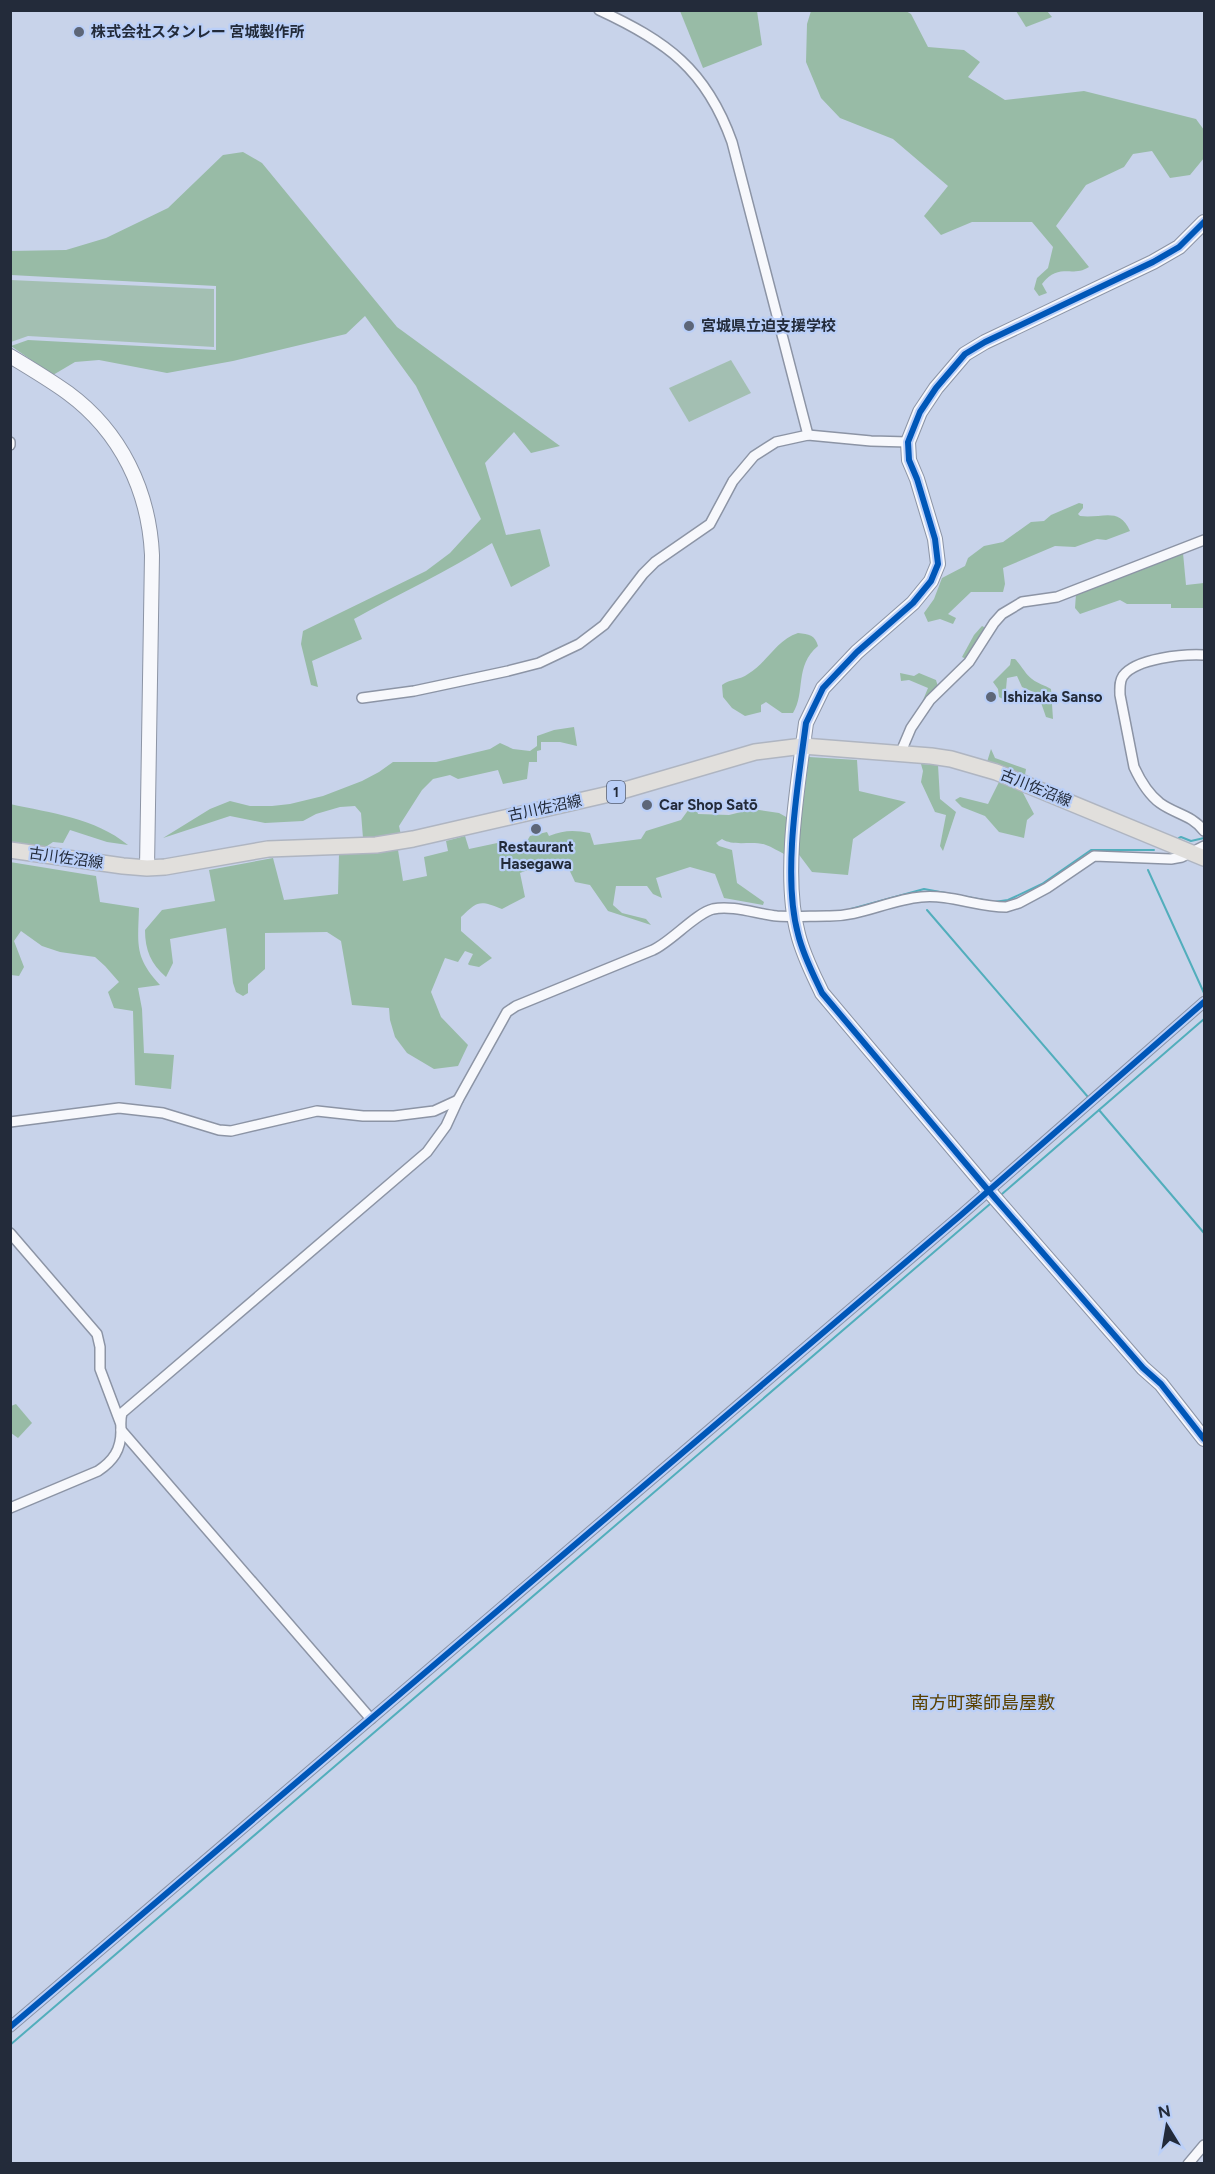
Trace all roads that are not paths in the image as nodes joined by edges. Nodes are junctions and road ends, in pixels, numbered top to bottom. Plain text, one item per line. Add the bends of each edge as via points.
1 (598, 10) edge
2 (1202, 224) edge
3 (10, 356) edge
4 (808, 435) junction
5 (908, 442) junction
6 (1204, 540) edge
7 (1204, 655) edge
8 (362, 698) dead end
9 (803, 746) junction
10 (900, 754) junction
11 (1204, 831) edge
12 (10, 850) edge
13 (1201, 853) edge
14 (147, 868) junction
15 (795, 916) junction
16 (1204, 1002) edge
17 (458, 1100) junction
18 (10, 1122) edge
19 (988, 1190) junction
20 (10, 1233) edge
21 (120, 1426) junction
22 (1204, 1439) edge
23 (10, 1508) edge
24 (371, 1719) junction
25 (10, 2027) edge
26 (1204, 2145) edge
27 (1188, 2163) edge

1 - 4 street via 678,56 710,94 725,122
2 - 5 street via 1179,247 1153,262 965,354 920,412
3 - 14 street via 68,393 95,418 123,454 143,496 152,555
4 - 5 street
4 - 8 street via 776,442 754,456 734,481 710,524 649,568 604,625 579,644 539,663 508,671
5 - 9 street via 909,460 935,539 938,564 931,581 913,603 823,688 806,723
6 - 10 street via 1057,597 1013,606 994,623 969,662 930,700 911,728
7 - 11 street via 1176,655 1127,672 1120,684 1120,695 1137,774 1158,801 1193,819
9 - 10 main road, 古川佐沼線 / 1
9 - 14 main road, 古川佐沼線 / 1 via 755,752 618,792 394,843 268,849
9 - 15 street via 792,853
10 - 13 main road, 古川佐沼線 / 1 via 951,759 996,772
12 - 14 main road, 古川佐沼線 / 1
13 - 15 street via 1171,859 1094,856 1047,888 1006,907 924,896 857,914
15 - 17 street via 712,909 653,950 516,1006 507,1012
15 - 19 street via 806,960 822,993
16 - 19 street
17 - 18 street via 434,1111 400,1115 317,1111 231,1131 163,1113 119,1108
17 - 21 street via 438,1140 418,1161 122,1413
19 - 22 street via 1161,1384
19 - 24 street
20 - 21 street via 97,1334 100,1369
21 - 23 street via 114,1458 98,1471
21 - 24 street
24 - 25 street
26 - 27 street

